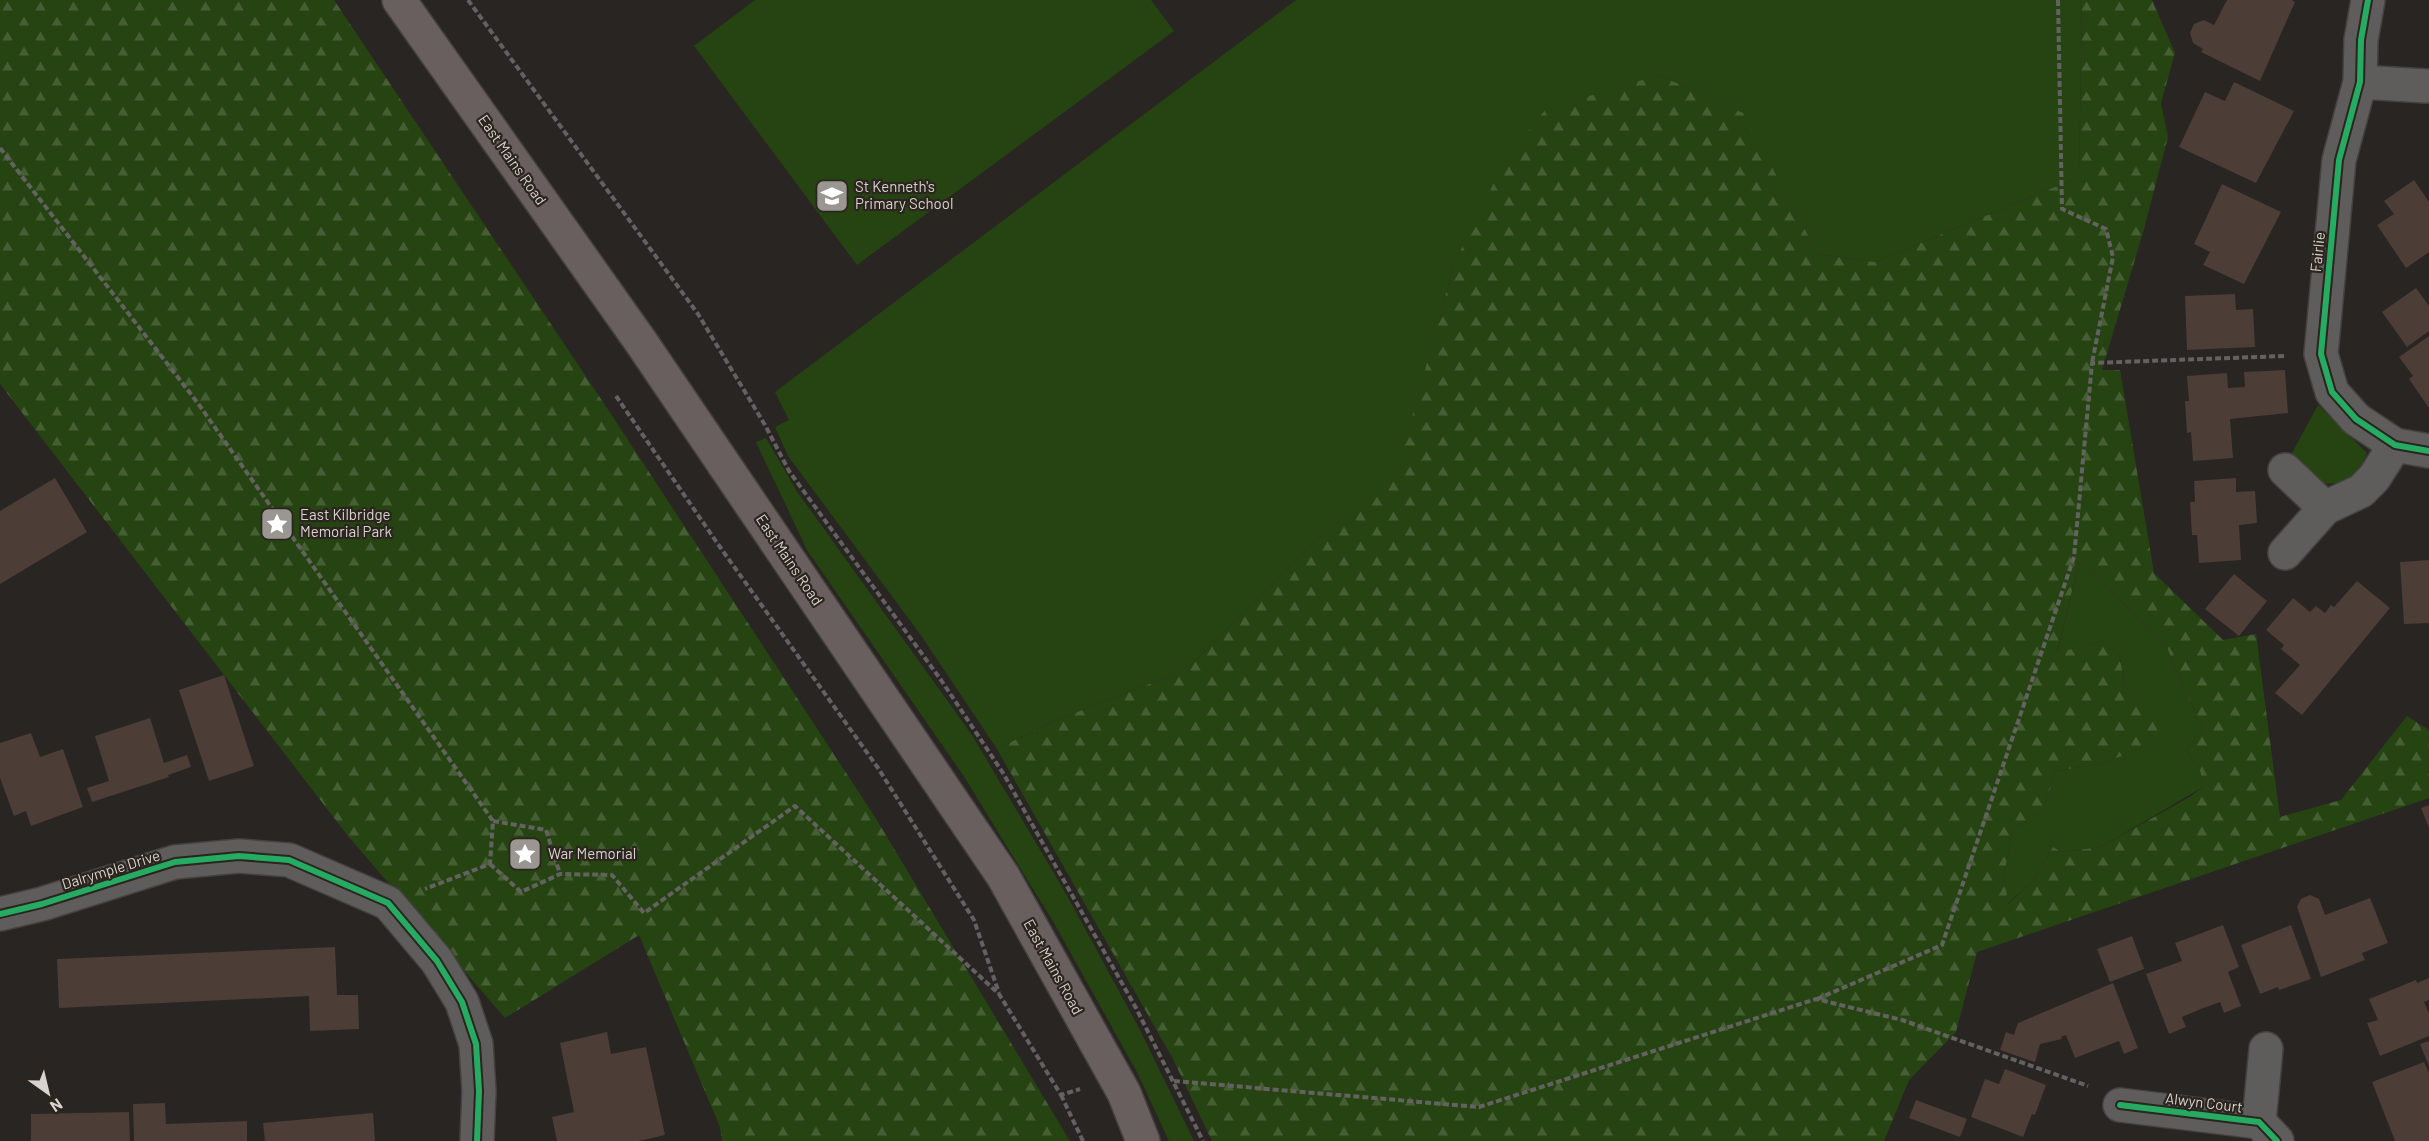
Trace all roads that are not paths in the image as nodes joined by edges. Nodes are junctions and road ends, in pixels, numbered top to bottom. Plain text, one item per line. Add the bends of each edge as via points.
1 (399, 0) edge
2 (2367, 0) edge
3 (2360, 82) junction
4 (2426, 86) dead end
5 (2395, 445) junction
6 (2429, 451) edge
7 (2285, 470) dead end
8 (2325, 508) junction
9 (2285, 553) dead end
10 (0, 914) edge
11 (2266, 1049) dead end
12 (2120, 1105) road end
13 (2268, 1131) edge
14 (477, 1141) edge
15 (1143, 1141) edge

1 - 15 main road, East Mains Road via 641,342 1003,876 1115,1077
2 - 3 street, Fairlie
3 - 4 street
3 - 5 street, Fairlie via 2339,160 2321,354 2332,392 2356,419
5 - 6 street, Fairlie
5 - 8 street via 2361,491
7 - 8 street
8 - 9 street
10 - 14 street, Dalrymple Drive via 175,862 239,856 289,860 388,903 436,961 462,1002 476,1044
11 - 13 street, Alwyn Court
12 - 13 street, Alwyn Court

